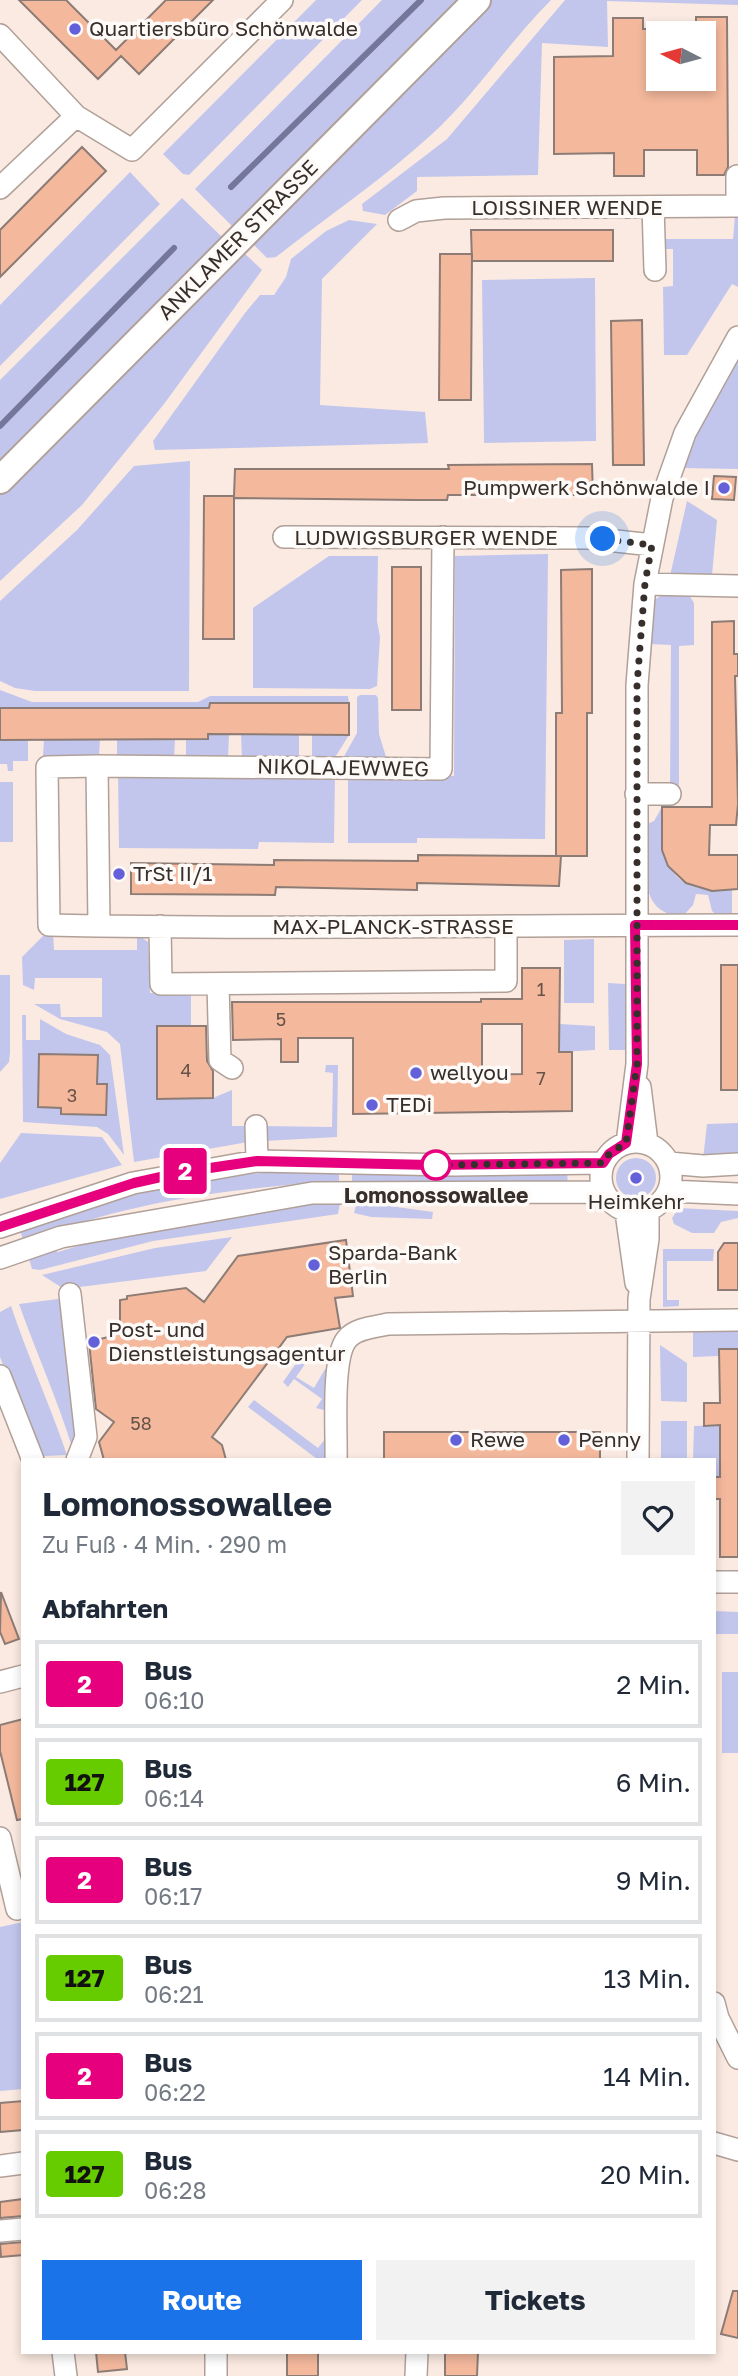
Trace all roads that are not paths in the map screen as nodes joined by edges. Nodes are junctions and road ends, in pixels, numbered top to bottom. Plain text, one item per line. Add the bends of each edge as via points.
1 (282, 0) edge
2 (477, 0) edge
3 (0, 35) edge
4 (76, 116) junction
5 (737, 176) edge
6 (0, 188) edge
7 (737, 206) edge
8 (653, 207) junction
9 (399, 220) dead end
10 (655, 270) dead end
11 (738, 337) edge
12 (0, 480) edge
13 (284, 537) dead end
14 (443, 537) junction
15 (652, 545) junction
16 (645, 583) junction
17 (738, 586) edge
18 (97, 766) junction
19 (636, 794) junction
20 (670, 794) dead end
21 (49, 925) joint
22 (635, 925) junction
23 (738, 925) edge
24 (99, 926) junction
25 (160, 926) junction
26 (506, 927) junction
27 (218, 984) junction
28 (232, 1068) dead end
29 (256, 1126) dead end
30 (637, 1143) junction
31 (257, 1161) junction
32 (603, 1163) junction
33 (669, 1163) junction
34 (738, 1164) edge
35 (669, 1191) junction
36 (603, 1192) junction
37 (738, 1194) edge
38 (648, 1211) junction
39 (626, 1212) junction
40 (0, 1227) edge
41 (0, 1258) edge
42 (70, 1294) dead end
43 (639, 1310) junction
44 (738, 1320) edge
45 (0, 1376) edge
46 (4, 1393) edge
47 (32, 1458) edge
48 (78, 1458) edge
49 (336, 1458) edge
50 (638, 1458) edge
51 (716, 1582) edge
52 (738, 1582) edge
53 (21, 1677) edge
54 (0, 1682) edge
55 (0, 1838) edge
56 (18, 1909) dead end
57 (716, 2010) edge
58 (738, 2058) edge
59 (716, 2144) edge
60 (738, 2150) edge
61 (21, 2163) edge
62 (0, 2166) edge
63 (21, 2229) edge
64 (0, 2231) edge
65 (63, 2354) edge
66 (216, 2354) edge
67 (417, 2354) edge
68 (65, 2376) edge
69 (216, 2376) edge
70 (416, 2376) edge

1 - 4 street via 132,150
2 - 12 main road, ANKLAMER STRASSE
3 - 4 street
4 - 6 street
5 - 7 street
7 - 8 street, LOISSINER WENDE
8 - 9 street, LOISSINER WENDE via 444,208 416,211
8 - 10 street
11 - 15 street via 685,433 662,498
13 - 14 street, LUDWIGSBURGER WENDE
14 - 15 street, LUDWIGSBURGER WENDE via 589,538
14 - 18 street, NIKOLAJEWWEG via 441,769
15 - 16 street
16 - 17 street
16 - 19 street via 637,685
18 - 21 street, NIKOLAJEWWEG via 47,766
18 - 24 street
19 - 20 street
19 - 22 street
21 - 24 street, MAX-PLANCK-STRASSE
22 - 23 street, MAX-PLANCK-STRASSE
22 - 26 street, MAX-PLANCK-STRASSE
22 - 30 street
24 - 25 street, MAX-PLANCK-STRASSE
25 - 26 street, MAX-PLANCK-STRASSE
25 - 27 street via 161,984
26 - 27 street via 506,981
27 - 28 street via 220,1060
29 - 31 street
30 - 32 street via 609,1154
30 - 33 street via 664,1154
31 - 32 street
31 - 40 street via 134,1183
32 - 36 street
33 - 34 street via 703,1167
33 - 35 street
35 - 37 street
35 - 38 street
36 - 39 street
36 - 41 street via 312,1193 61,1237
38 - 39 street
38 - 43 street
39 - 43 street
42 - 48 street via 86,1437
43 - 44 street
43 - 49 street via 388,1324 358,1331 347,1339 339,1355
43 - 50 street
45 - 46 street
46 - 47 street
51 - 52 street
53 - 54 street
55 - 56 street
57 - 58 street
59 - 60 street
61 - 62 street
63 - 64 street
65 - 68 street
66 - 69 street
67 - 70 street

